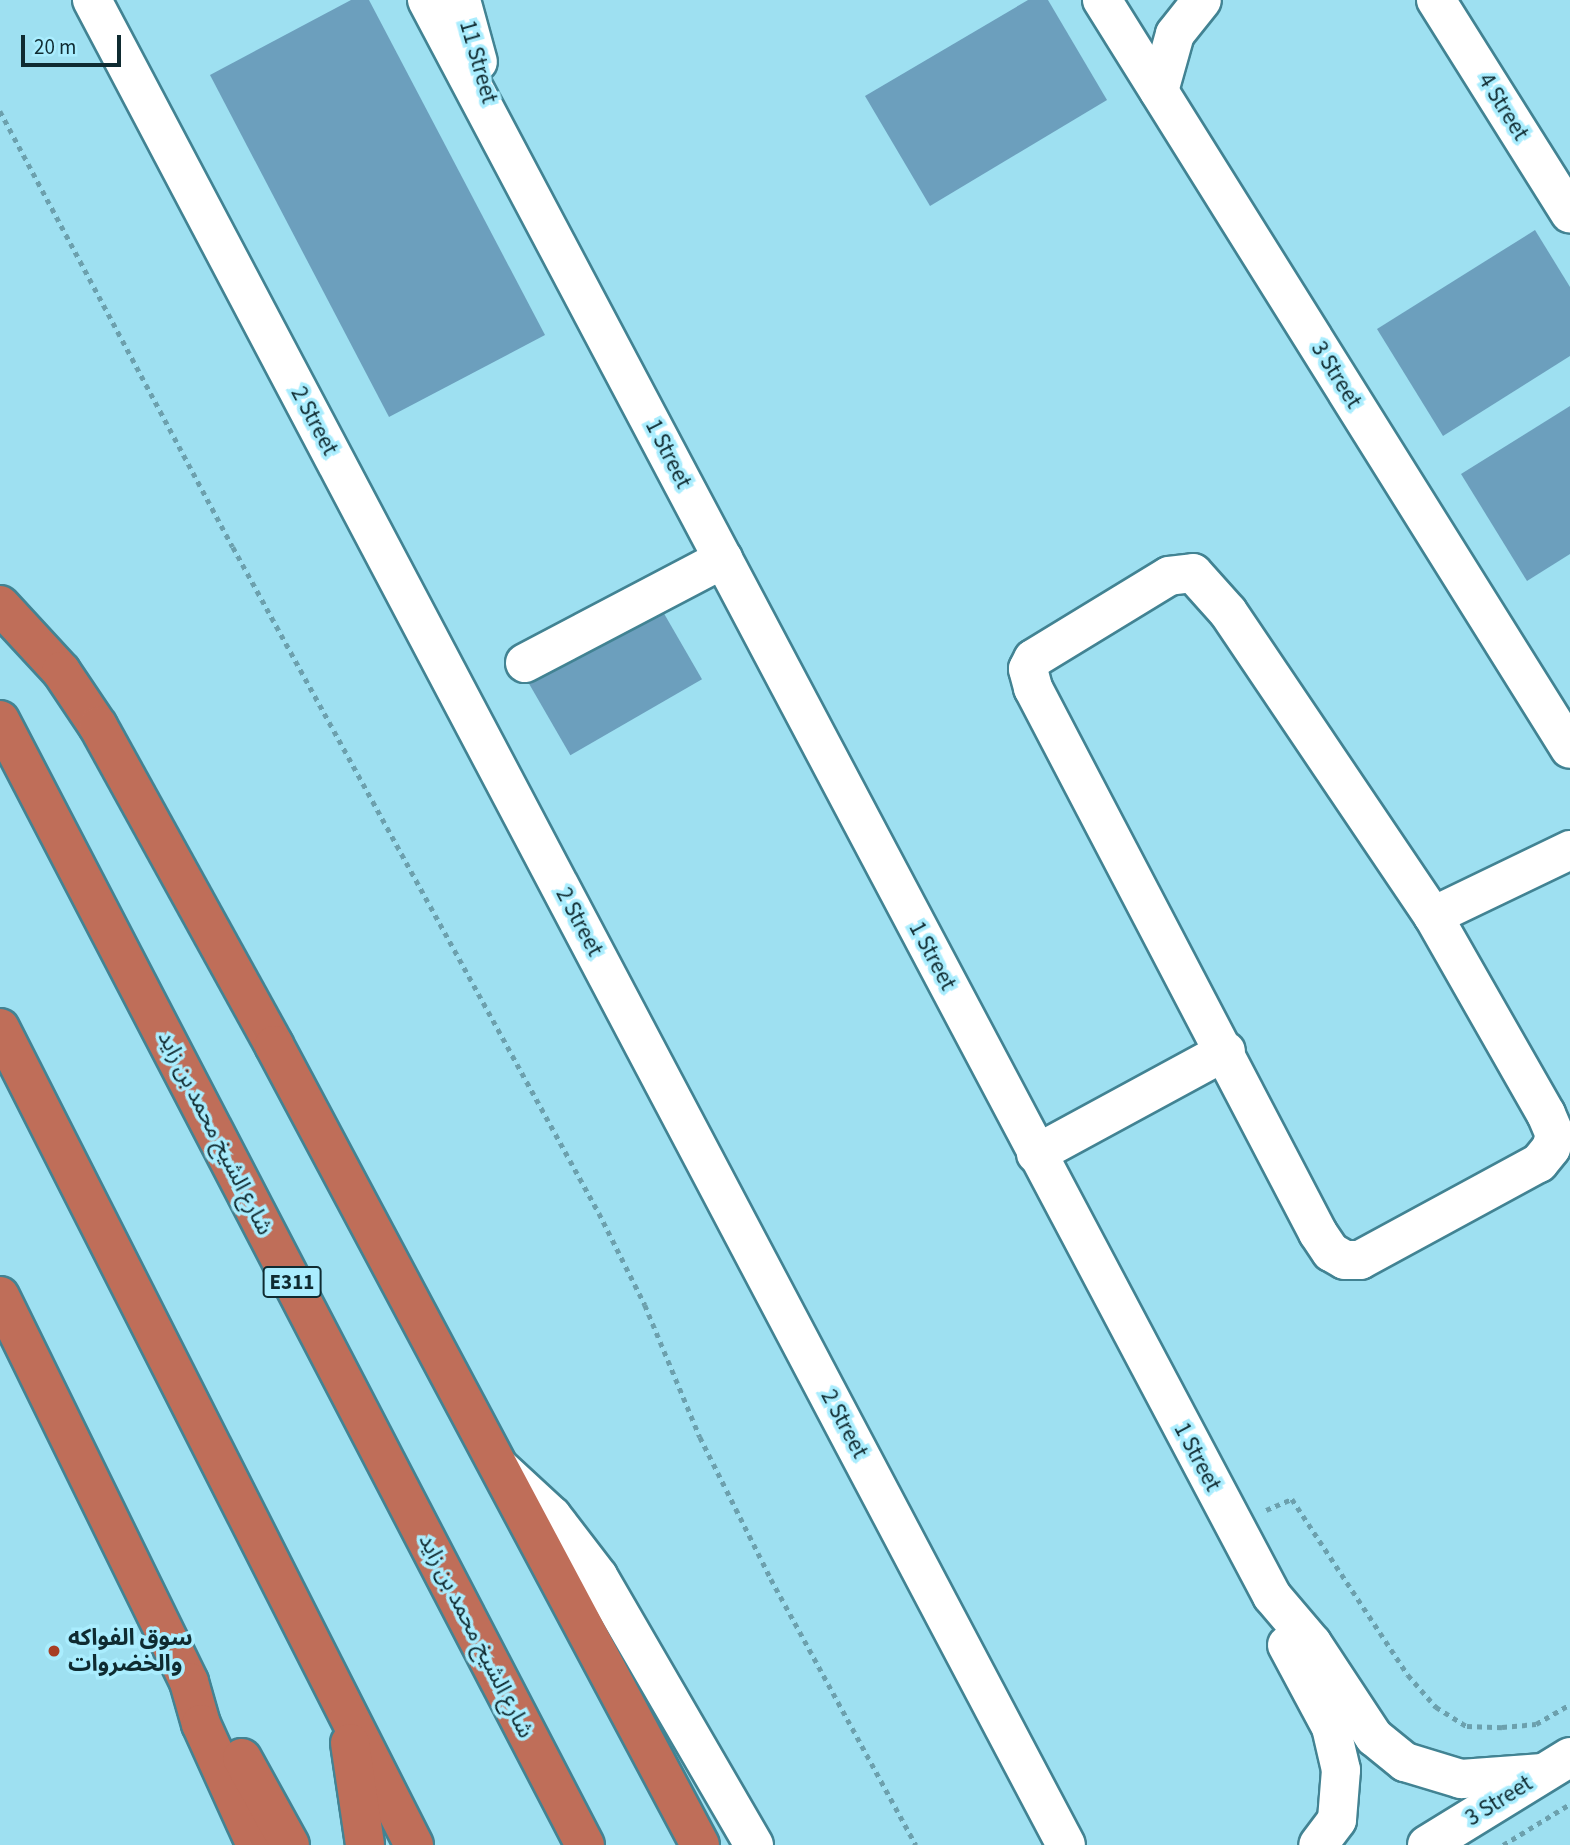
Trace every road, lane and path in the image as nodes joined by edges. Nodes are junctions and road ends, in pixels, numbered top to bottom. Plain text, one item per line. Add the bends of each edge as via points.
1 (92, 0) edge
2 (427, 0) edge
3 (461, 0) edge
4 (1102, 0) edge
5 (1202, 0) edge
6 (1436, 0) edge
7 (1159, 91) junction
8 (0, 111) edge
9 (496, 123) junction
10 (1570, 214) edge
11 (723, 559) junction
12 (0, 605) edge
13 (525, 663) dead end
14 (0, 720) edge
15 (1570, 749) edge
16 (1570, 850) edge
17 (1433, 916) junction
18 (0, 1028) edge
19 (1226, 1051) junction
20 (1037, 1154) junction
21 (0, 1296) edge
22 (501, 1469) junction
23 (1233, 1524) junction
24 (1272, 1596) junction
25 (189, 1682) junction
26 (1570, 1704) edge
27 (347, 1720) junction
28 (1557, 1765) edge
29 (1570, 1804) edge
30 (256, 1845) edge
31 (290, 1845) edge
32 (365, 1845) edge
33 (414, 1845) edge
34 (585, 1845) edge
35 (699, 1845) edge
36 (754, 1845) edge
37 (916, 1845) edge
38 (1066, 1845) edge
39 (1318, 1845) edge
40 (1427, 1845) edge
41 (1503, 1845) edge

1 - 38 street, 2 Street
2 - 9 street, 1 Street
3 - 9 street, 11 Street
4 - 7 street, 3 Street
5 - 7 street via 1175,34
6 - 10 street, 4 Street
7 - 15 street, 3 Street
8 - 37 path via 598,1213 753,1543
9 - 11 street, 1 Street
11 - 13 street
11 - 20 street, 1 Street
12 - 22 highway via 61,671 98,726
14 - 34 highway, شارع الشيخ محمد بن زايد / E311
16 - 17 street
17 - 19 street via 1546,1114 1555,1135 1539,1163 1360,1260 1345,1260 1331,1252 1318,1233
17 - 19 street via 1228,612 1192,573 1169,576 1045,648 1033,659 1029,678
18 - 27 highway
19 - 20 street
20 - 23 street, 1 Street
21 - 25 highway
22 - 35 highway
22 - 36 street via 552,1516 598,1576
23 - 24 street, 1 Street
23 - 26 path via 1292,1499 1408,1675 1436,1707 1467,1727 1536,1724
24 - 28 street, 1 Street via 1312,1643 1374,1737 1405,1762 1461,1779
24 - 39 street via 1289,1649 1337,1745 1341,1795 1337,1820
25 - 30 highway via 201,1724
25 - 31 highway via 217,1714
27 - 32 highway
27 - 33 highway
28 - 40 street, 3 Street
29 - 41 path

